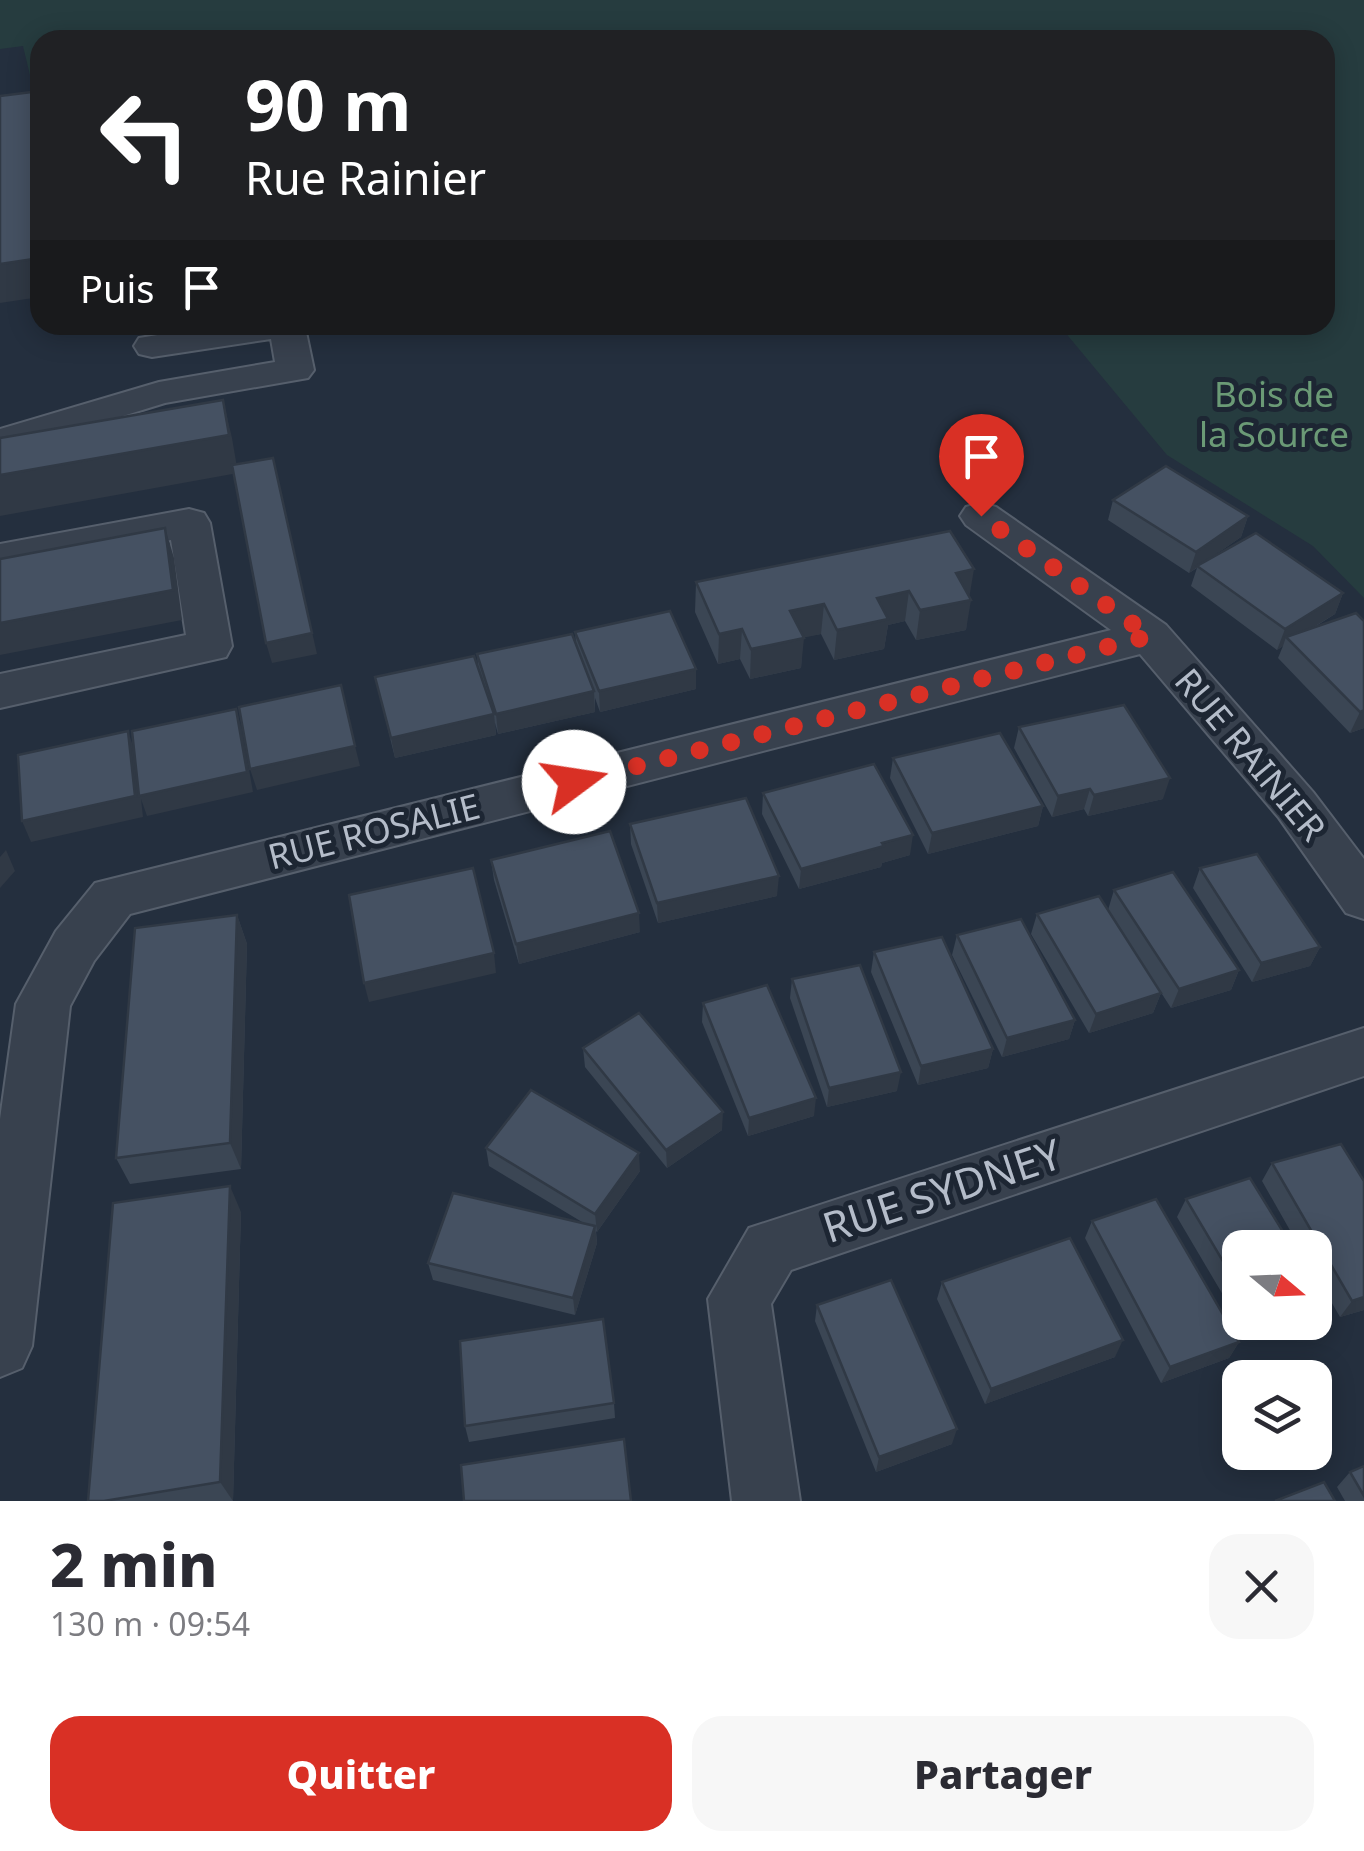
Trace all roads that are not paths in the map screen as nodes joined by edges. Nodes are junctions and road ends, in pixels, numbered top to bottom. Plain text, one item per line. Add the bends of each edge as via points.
1 (141, 335) edge
2 (291, 335) edge
3 (159, 393) junction
4 (0, 442) edge
5 (981, 516) dead end
6 (0, 558) edge
7 (1150, 636) junction
8 (0, 691) edge
9 (1364, 898) edge
10 (1364, 1052) edge
11 (0, 1346) edge
12 (766, 1501) edge

1 - 3 street
2 - 3 street via 295,370
3 - 4 street
5 - 7 street, RUE RAINIER
6 - 8 street via 190,523 210,646
7 - 9 street, RUE RAINIER via 1296,805
7 - 11 street, RUE ROSALIE via 113,898 75,946 43,1004
10 - 12 street, RUE SYDNEY via 770,1248 739,1300

